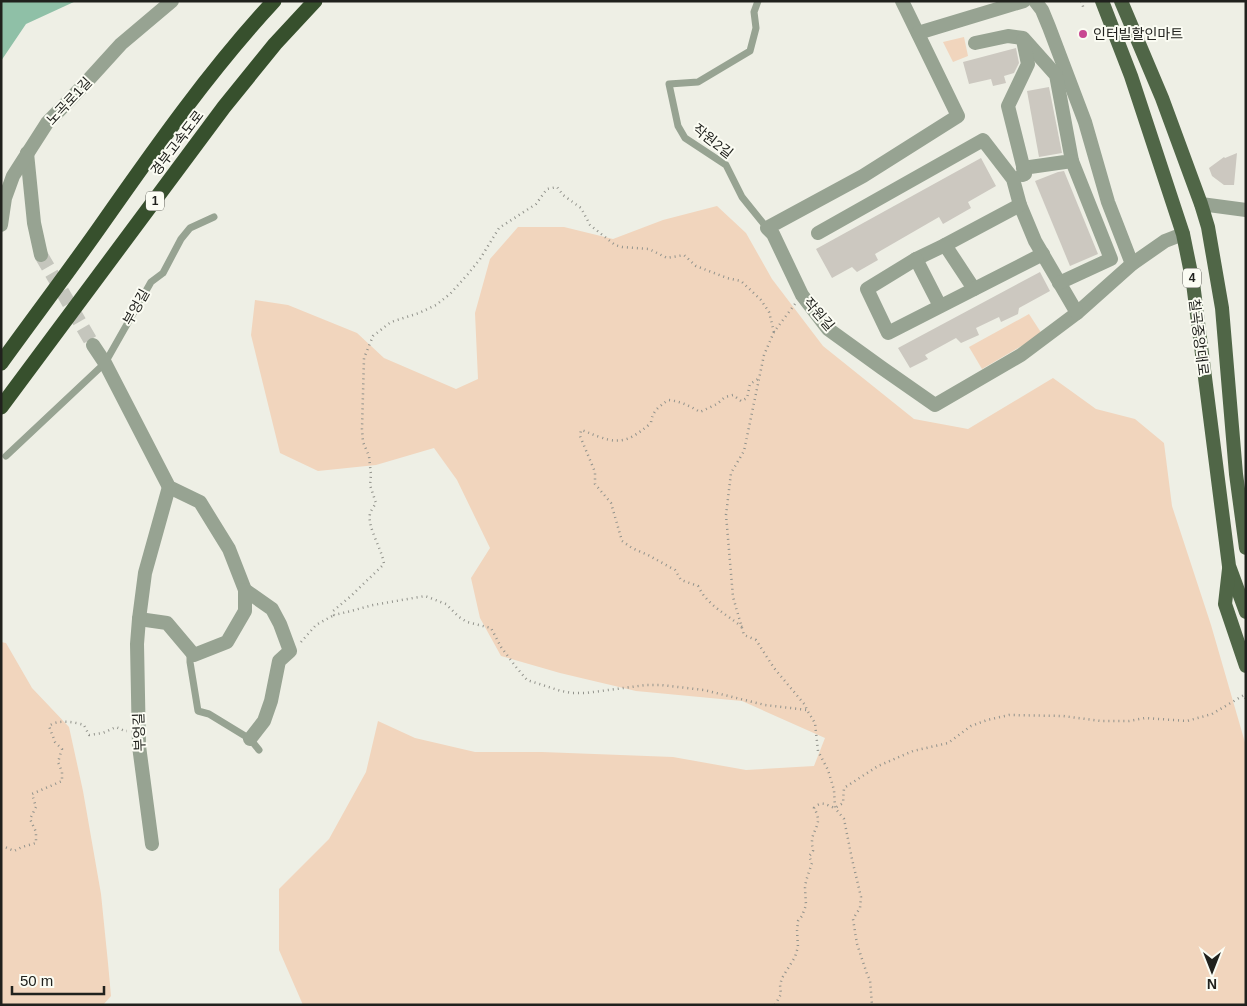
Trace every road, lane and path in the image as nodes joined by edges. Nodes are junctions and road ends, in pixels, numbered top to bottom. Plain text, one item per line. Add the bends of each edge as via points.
1 (172, 1) edge
2 (274, 1) edge
3 (315, 1) edge
4 (758, 1) edge
5 (902, 1) edge
6 (1024, 1) edge
7 (1035, 1) edge
8 (1081, 1) edge
9 (1102, 1) edge
10 (1120, 1) edge
11 (1084, 8) dead end
12 (918, 33) junction
13 (1023, 38) junction
14 (975, 43) dead end
15 (27, 154) junction
16 (1072, 161) junction
17 (1023, 168) junction
18 (1013, 179) junction
19 (1200, 204) junction
20 (1020, 206) junction
21 (1246, 210) edge
22 (214, 217) dead end
23 (1, 225) edge
24 (767, 228) junction
25 (818, 233) dead end
26 (1183, 234) junction
27 (946, 245) junction
28 (1043, 254) junction
29 (41, 256) tunnel mouth
30 (916, 259) junction
31 (1132, 264) junction
32 (1059, 283) junction
33 (974, 289) junction
34 (802, 295) junction
35 (940, 306) junction
36 (1077, 313) junction
37 (774, 332) junction
38 (93, 345) tunnel mouth
39 (1, 363) edge
40 (105, 363) junction
41 (758, 378) junction
42 (1, 407) edge
43 (6, 456) dead end
44 (170, 487) junction
45 (1245, 546) edge
46 (1229, 566) junction
47 (246, 590) junction
48 (1246, 612) edge
49 (334, 615) junction
50 (138, 619) junction
51 (743, 628) junction
52 (190, 650) junction
53 (290, 651) junction
54 (1246, 666) edge
55 (1246, 699) edge
56 (806, 710) junction
57 (139, 731) junction
58 (250, 739) junction
59 (259, 750) dead end
60 (835, 808) junction
61 (152, 844) dead end
62 (1, 847) edge
63 (775, 1005) edge
64 (872, 1005) edge

1 - 15 street, 노곡로1길 via 121,44 46,123
2 - 39 highway, 경부고속도로 / 1 via 214,71
3 - 42 highway, 경부고속도로 / 1 via 224,107
4 - 24 lane, 작원2길 via 750,51 698,82 669,84 678,126 685,138 726,165 742,197
5 - 12 street
6 - 12 street
7 - 31 street via 1042,10 1085,122 1108,202
8 - 11 path
9 - 26 main road, 칠곡중앙대로 / 4 via 1131,76
10 - 19 main road, 칠곡중앙대로 / 4 via 1162,98
12 - 24 street via 958,116 863,176
13 - 14 street via 1008,36
13 - 16 street via 1056,75
13 - 17 street via 1028,64 1008,106
15 - 23 street, 노곡로1길 via 7,191
15 - 29 street via 34,224
16 - 17 street
16 - 32 street via 1111,259
17 - 18 street via 1025,174
18 - 20 street
18 - 25 street via 983,140
19 - 21 street
19 - 45 main road, 칠곡중앙대로 / 4 via 1208,227 1222,308
20 - 27 street
20 - 28 street
22 - 40 lane, 부엉길 via 190,228 181,239 163,273 150,282
24 - 34 street, 작원길 via 773,234
26 - 31 street, 작원길 via 1165,241
26 - 46 main road, 칠곡중앙대로 / 4 via 1193,283
27 - 30 street
27 - 33 street
28 - 32 street
28 - 33 street
30 - 35 street
30 - 35 street via 867,289 888,333
31 - 36 street, 작원길
32 - 36 street
33 - 35 street
34 - 36 street, 작원길 via 828,329 935,405 1021,355
34 - 37 path
37 - 41 path
37 - 49 path via 761,300 741,281 696,266 684,255 667,258 649,249 615,245 590,225 581,208 557,187 547,189 536,204 499,228 480,259 450,294 436,305 391,322 373,336 364,358 362,429 369,456 370,485 376,503 370,515 371,529 384,564 333,611
38 - 40 street
40 - 43 lane, 부엉길
40 - 44 street
41 - 51 path via 744,451 731,473 726,516 733,597
41 - 51 path via 750,384 747,398 741,401 725,396 700,412 668,400 652,416 651,423 637,435 621,442 581,430 580,436 595,472 595,484 611,503 622,542 675,570 681,580 698,586 711,604
44 - 47 street via 200,502 230,549
44 - 50 street, 부엉길 via 145,573
46 - 48 main road, 칠곡중앙대로 / 4
46 - 54 main road via 1225,604
47 - 52 street via 245,611 227,642 194,655
47 - 53 street via 272,609
49 - 53 path via 316,625
49 - 56 path via 425,596 446,604 458,618 491,628 501,647 528,680 562,691 586,693 661,685
50 - 52 street via 167,623
50 - 57 street, 부엉길
51 - 56 path via 744,635 756,640
52 - 58 lane via 198,711 210,714
53 - 58 street via 279,662 264,721
55 - 60 path via 1244,695 1212,714 1187,722 1145,718 1101,722 1063,716 1009,715 988,720 972,726 948,743 913,751 878,766 844,788 843,803
56 - 60 path via 815,723 818,751 834,790
57 - 61 street, 부엉길
57 - 62 path via 116,727 89,735 84,725 53,722 49,726 55,742 62,749 58,762 62,782 32,794 36,807 30,819 36,832 36,844 14,851
58 - 59 lane
60 - 63 path via 823,803 814,808 818,820 812,842 814,849 809,856 812,863 804,888 806,905 796,931 798,947 782,978 781,994
60 - 64 path via 844,818 861,897 860,908 852,919 870,980

